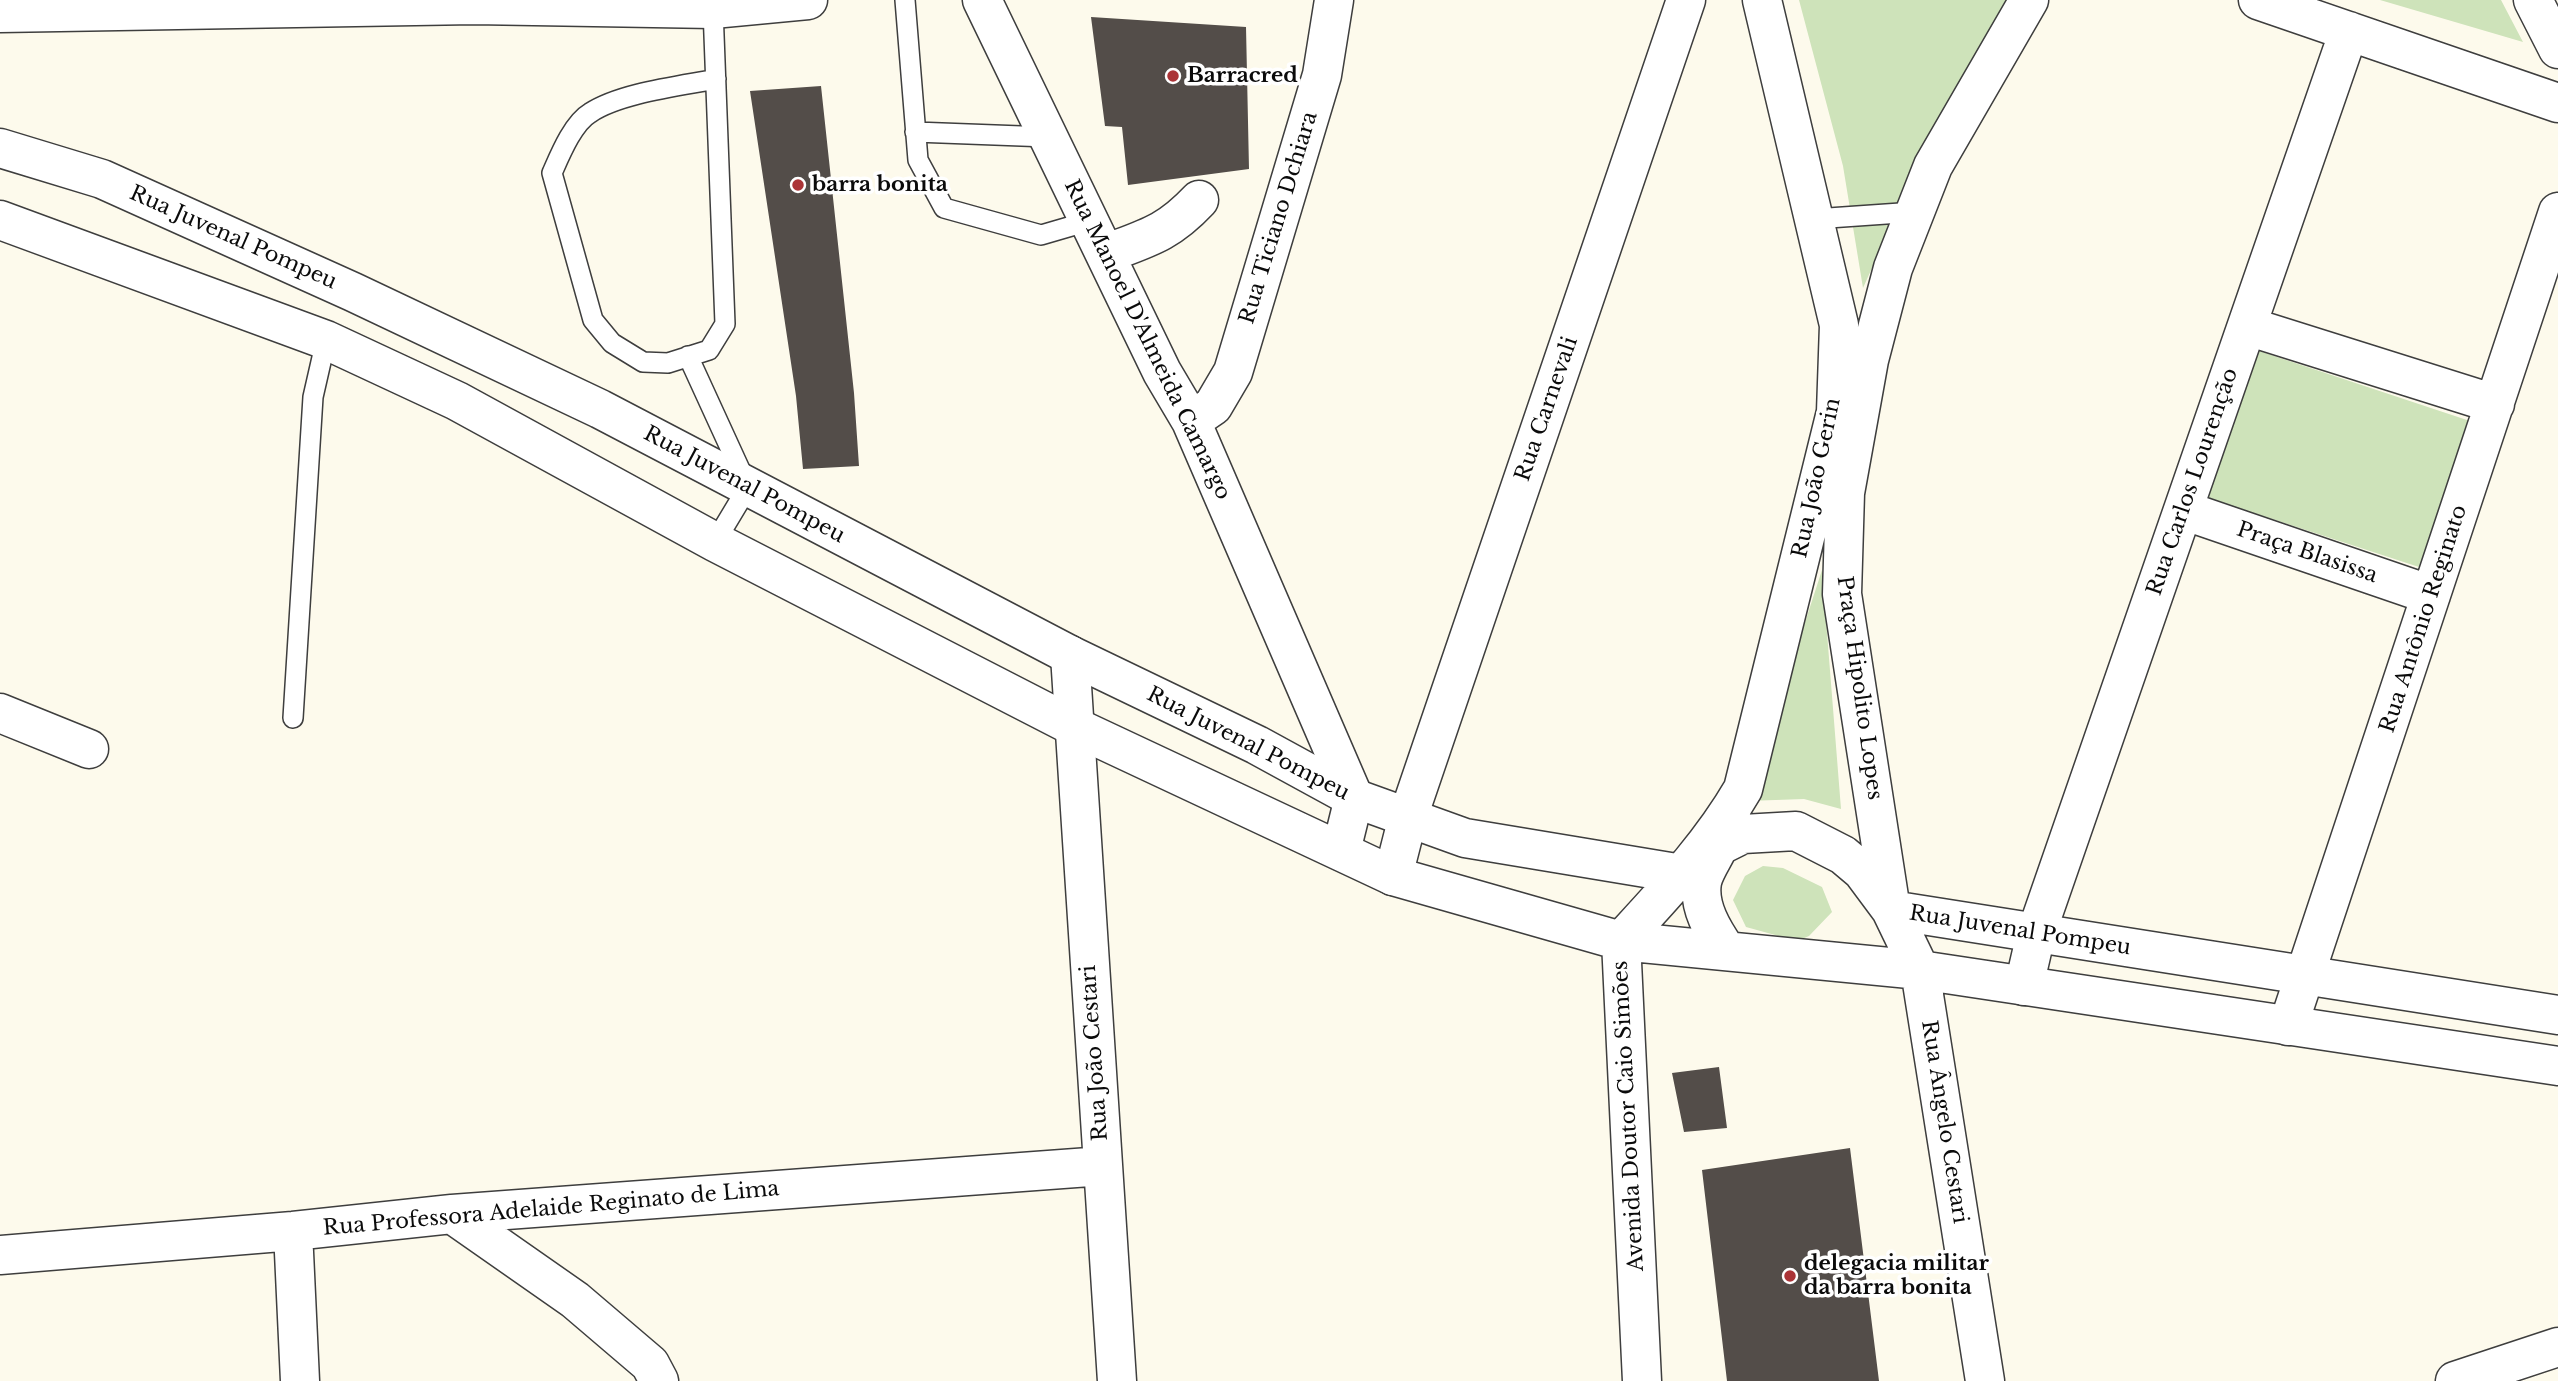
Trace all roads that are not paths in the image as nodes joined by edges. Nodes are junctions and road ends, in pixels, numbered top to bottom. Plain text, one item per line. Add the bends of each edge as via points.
1 (808, 0) edge
2 (905, 0) edge
3 (982, 0) edge
4 (1334, 0) edge
5 (1685, 0) edge
6 (2029, 0) edge
7 (2258, 0) edge
8 (2533, 0) edge
9 (473, 2) edge
10 (1759, 7) edge
11 (713, 9) junction
12 (0, 13) edge
13 (2349, 31) junction
14 (2558, 49) edge
15 (716, 79) junction
16 (2558, 103) edge
17 (915, 132) junction
18 (1048, 137) junction
19 (0, 148) edge
20 (1199, 200) dead end
21 (1915, 212) junction
22 (2558, 212) edge
23 (1814, 219) junction
24 (0, 220) edge
25 (1097, 238) junction
26 (353, 292) junction
27 (2247, 326) junction
28 (326, 340) junction
29 (688, 356) junction
30 (2495, 404) junction
31 (1191, 421) junction
32 (748, 487) junction
33 (2183, 510) junction
34 (715, 542) junction
35 (2431, 595) junction
36 (1070, 655) junction
37 (0, 713) edge
38 (293, 718) dead end
39 (1073, 726) junction
40 (89, 749) dead end
41 (1354, 798) junction
42 (1408, 817) junction
43 (1719, 846) junction
44 (1341, 851) junction
45 (1682, 874) junction
46 (1393, 876) junction
47 (1891, 910) junction
48 (2036, 934) junction
49 (1621, 941) junction
50 (1726, 950) junction
51 (1920, 970) junction
52 (2306, 976) junction
53 (2024, 986) junction
54 (2558, 1015) edge
55 (2288, 1026) junction
56 (2558, 1066) edge
57 (1103, 1166) junction
58 (452, 1214) junction
59 (293, 1231) junction
60 (0, 1255) edge
61 (2558, 1347) edge
62 (300, 1381) edge
63 (659, 1381) edge
64 (1117, 1381) edge
65 (1642, 1381) edge
66 (1985, 1381) edge
67 (2455, 1381) edge

1 - 11 street
2 - 17 lane
3 - 18 street, Rua Manoel D'Almeida Camargo
4 - 31 street, Rua Ticiano Dchiara via 1322,75 1233,372 1213,406
5 - 42 street, Rua Carnevali
6 - 21 street, Praça Hipolito Lopes via 1933,166
7 - 13 street
8 - 14 street
9 - 11 street
9 - 12 street
10 - 23 street, Rua João Gerin
11 - 15 lane
13 - 16 street
13 - 27 street, Rua Carlos Lourenção
15 - 29 lane via 724,324 709,350
15 - 29 lane via 624,99 588,113 567,141 552,173 593,320 612,343 643,362 668,363
17 - 18 lane
17 - 25 lane via 918,160 944,208 1041,235
18 - 25 street, Rua Manoel D'Almeida Camargo
19 - 26 street, Rua Juvenal Pompeu via 102,179
20 - 25 street via 1164,231
21 - 23 lane
21 - 47 street, Praça Hipolito Lopes via 1893,268 1869,360 1845,493 1842,594
22 - 30 street, Rua Antônio Reginato
23 - 45 street, Rua João Gerin via 1839,325 1836,412 1743,789 1725,821
24 - 28 street
25 - 31 street, Rua Manoel D'Almeida Camargo
26 - 28 street
26 - 32 street, Rua Juvenal Pompeu via 600,409
27 - 30 street
27 - 33 street, Rua Carlos Lourenção
28 - 34 street via 457,401
28 - 38 lane via 313,397
29 - 32 lane
30 - 35 street, Rua Antônio Reginato
31 - 41 street, Rua Manoel D'Almeida Camargo
32 - 34 lane
32 - 36 street, Rua Juvenal Pompeu
33 - 35 street, Praça Blasissa
33 - 48 street, Rua Carlos Lourenção
34 - 39 street
35 - 52 street, Rua Antônio Reginato
36 - 39 street, Rua João Cestari
36 - 41 street, Rua Juvenal Pompeu via 1257,745
37 - 40 street
39 - 44 street
39 - 57 street, Rua João Cestari
41 - 42 street, Rua Juvenal Pompeu
41 - 44 street
42 - 45 street, Rua Juvenal Pompeu via 1465,838
42 - 46 street, Rua Carnevali
43 - 45 street, Rua Juvenal Pompeu
43 - 47 street, Rua Juvenal Pompeu via 1743,834 1796,831 1843,855
43 - 50 street via 1702,882 1704,907
44 - 46 street
45 - 49 street, Avenida Doutor Caio Simões
46 - 49 street
47 - 48 street, Rua Juvenal Pompeu
47 - 51 street, Rua Ângelo Cestari
48 - 52 street, Rua Juvenal Pompeu
48 - 53 street, Rua Carlos Lourenção
49 - 50 street
49 - 65 street, Avenida Doutor Caio Simões
50 - 51 street
51 - 53 street
51 - 66 street, Rua Ângelo Cestari
52 - 54 street, Rua Juvenal Pompeu
52 - 55 street, Rua Antônio Reginato
53 - 55 street
55 - 56 street
57 - 58 street, Rua Professora Adelaide Reginato de Lima
57 - 64 street, Rua João Cestari
58 - 59 street, Rua Professora Adelaide Reginato de Lima
58 - 63 street via 575,1300 650,1364
59 - 60 street, Rua Professora Adelaide Reginato de Lima
59 - 62 street
61 - 67 street

